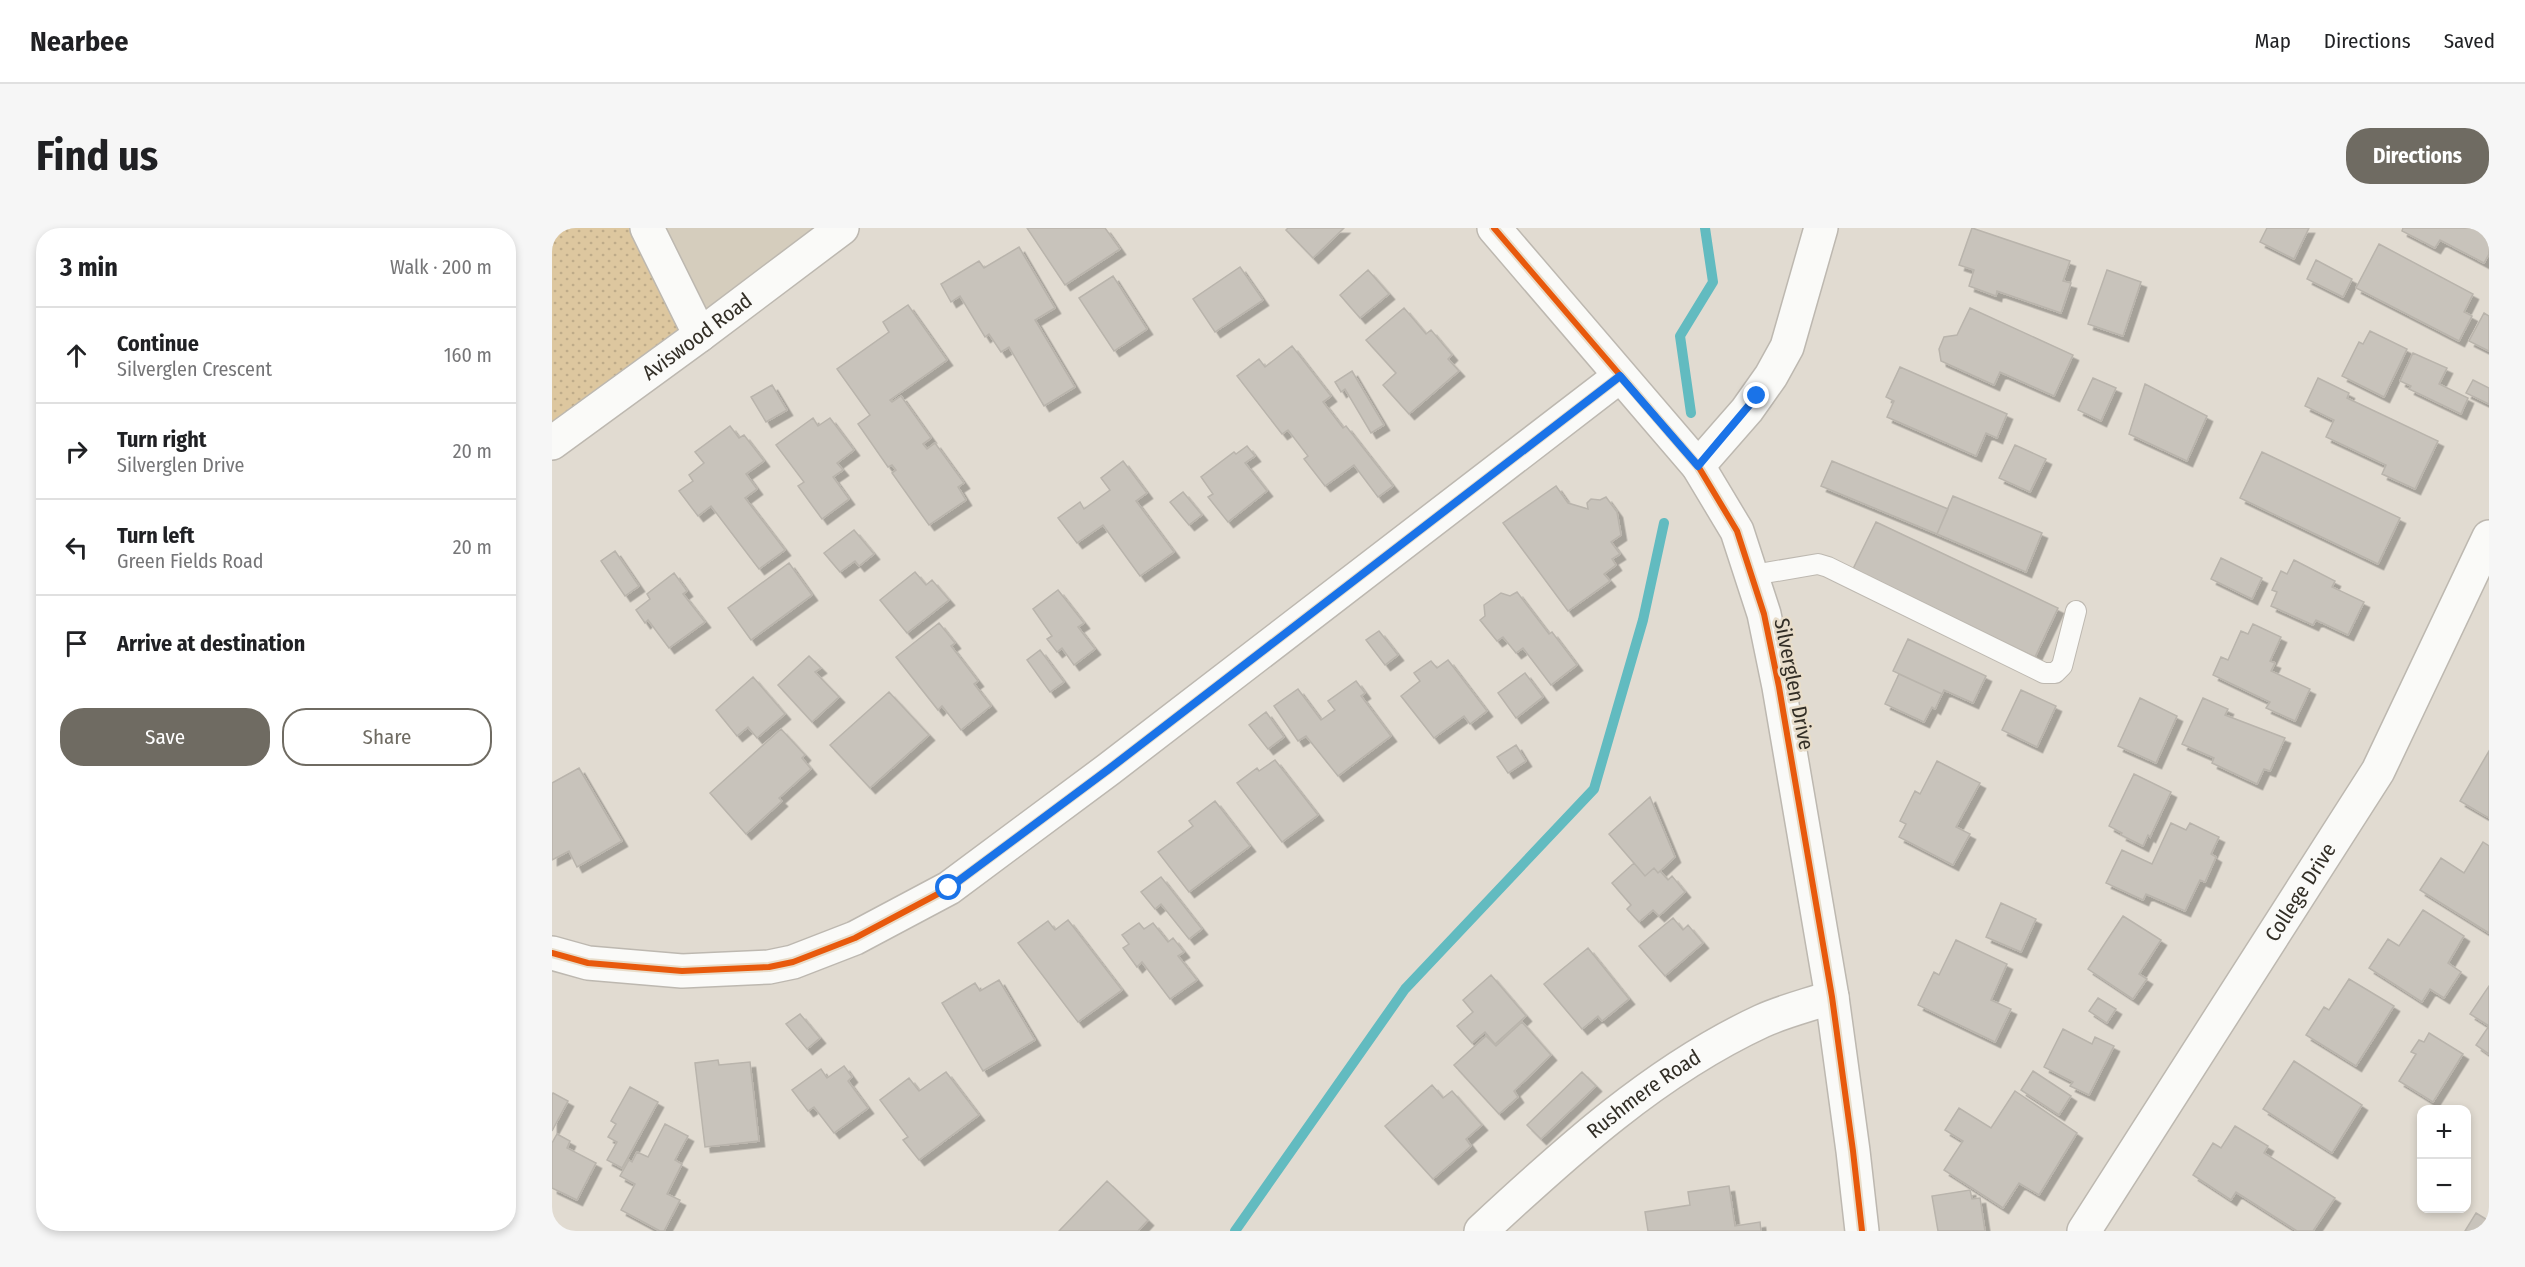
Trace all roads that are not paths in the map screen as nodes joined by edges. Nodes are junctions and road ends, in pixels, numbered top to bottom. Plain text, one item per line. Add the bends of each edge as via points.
1 (647, 228) edge
2 (842, 228) edge
3 (1494, 228) edge
4 (1821, 228) edge
5 (700, 335) junction
6 (1620, 376) junction
7 (552, 442) edge
8 (1698, 466) junction
9 (2489, 537) edge
10 (1752, 575) junction
11 (2076, 611) dead end
12 (552, 953) edge
13 (1832, 997) junction
14 (1481, 1231) edge
15 (1862, 1231) edge
16 (2084, 1231) edge

1 - 5 street
2 - 5 street, Aviswood Road
3 - 6 street, Silverglen Drive
4 - 8 street via 1787,347 1747,410
5 - 7 street, Aviswood Road
6 - 8 street, Silverglen Drive
6 - 12 street via 949,888 855,938 769,967 682,971 588,963
8 - 10 street, Silverglen Drive via 1737,531
9 - 16 street, College Drive via 2378,771
10 - 11 lane via 1818,564 1828,567 2044,673 2055,673 2062,666
10 - 13 street, Silverglen Drive via 1779,687
13 - 14 street, Rushmere Road via 1763,1020 1677,1070 1564,1156
13 - 15 street, Silverglen Drive

